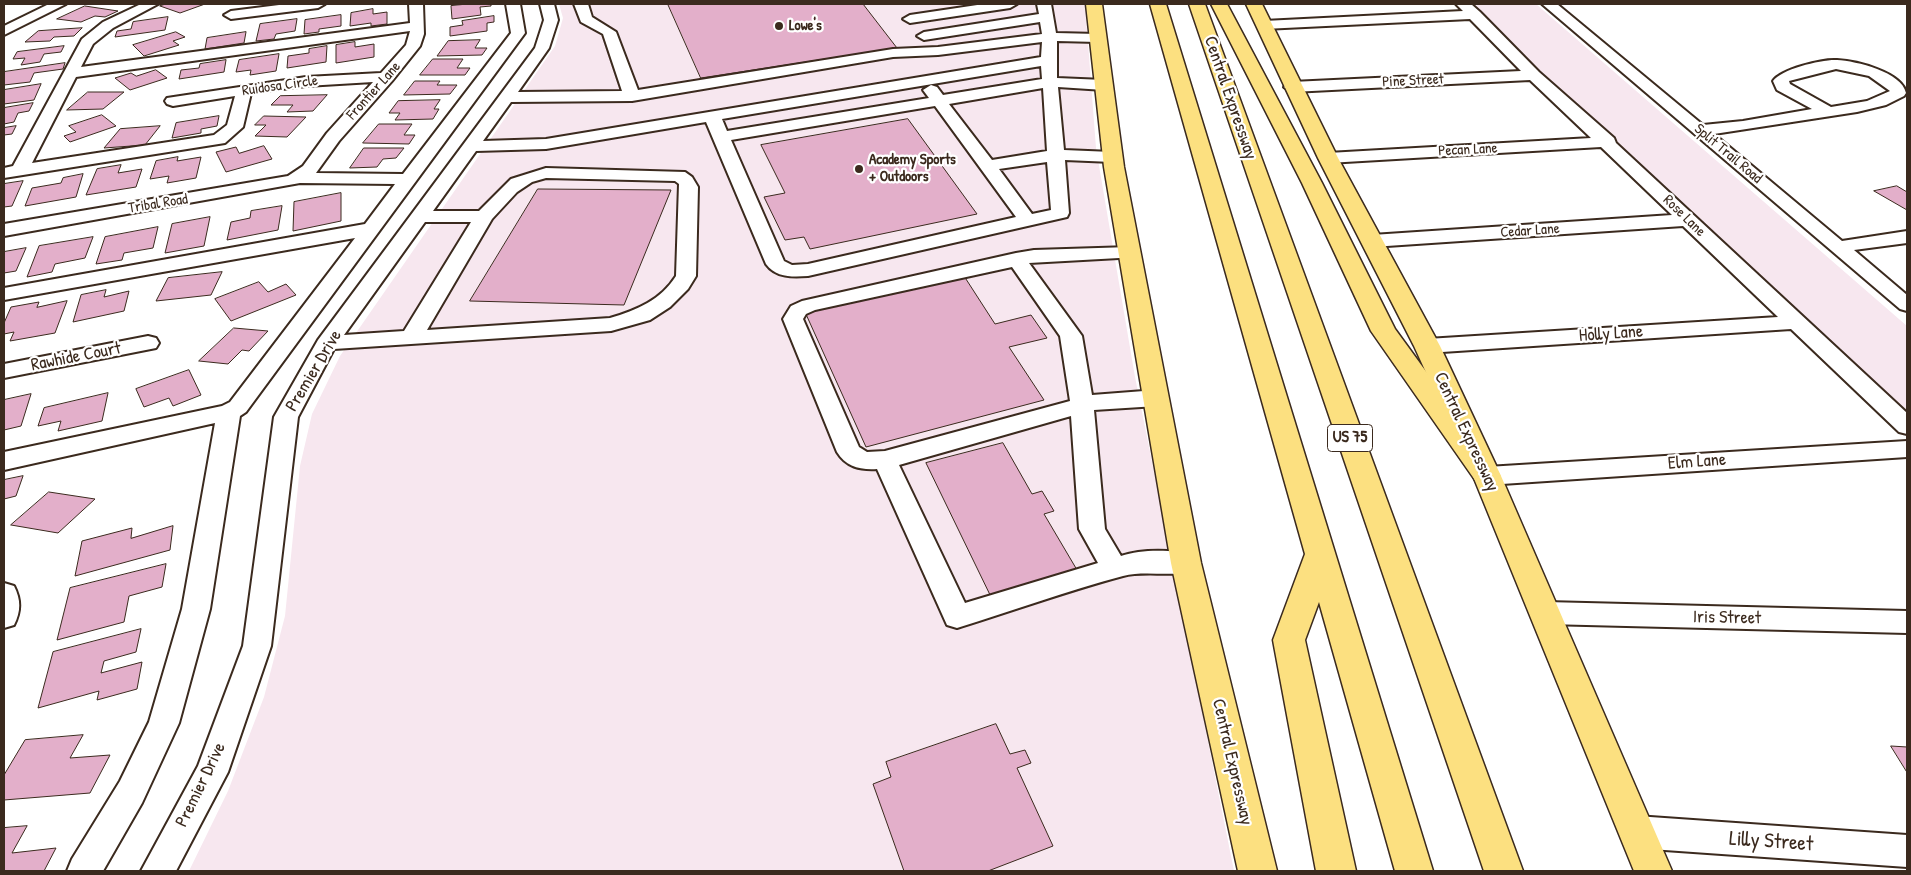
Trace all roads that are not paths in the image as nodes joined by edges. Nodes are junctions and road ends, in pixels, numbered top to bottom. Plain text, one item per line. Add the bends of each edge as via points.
1 (59, 4) edge
2 (151, 4) edge
3 (318, 4) edge
4 (416, 4) edge
5 (513, 4) edge
6 (547, 4) edge
7 (581, 4) edge
8 (1010, 4) edge
9 (1094, 4) edge
10 (1197, 4) edge
11 (1219, 4) edge
12 (1254, 4) edge
13 (1548, 4) edge
14 (899, 6) dead end
15 (1157, 6) edge
16 (1469, 9) edge
17 (1045, 11) edge
18 (231, 15) dead end
19 (910, 19) junction
20 (1264, 25) junction
21 (417, 26) junction
22 (4, 31) edge
23 (924, 36) junction
24 (1050, 37) junction
25 (1098, 38) junction
26 (938, 51) junction
27 (1048, 60) junction
28 (72, 73) junction
29 (1534, 74) junction
30 (387, 78) junction
31 (924, 81) junction
32 (1050, 82) junction
33 (1104, 85) junction
34 (1292, 87) junction
35 (244, 91) junction
36 (632, 96) junction
37 (507, 97) junction
38 (173, 101) dead end
39 (938, 101) junction
40 (1829, 112) junction
41 (712, 116) junction
42 (1701, 130) junction
43 (721, 137) junction
44 (1608, 142) junction
45 (471, 146) junction
46 (1056, 154) junction
47 (1112, 157) junction
48 (1328, 158) junction
49 (987, 166) junction
50 (12, 172) edge
51 (303, 174) junction
52 (409, 179) junction
53 (420, 216) junction
54 (484, 217) junction
55 (1689, 220) junction
56 (1028, 221) junction
57 (371, 229) junction
58 (4, 230) edge
59 (1907, 237) edge
60 (1372, 241) junction
61 (1838, 248) junction
62 (1130, 253) junction
63 (1016, 259) junction
64 (4, 294) edge
65 (1907, 305) edge
66 (1796, 322) junction
67 (410, 338) junction
68 (148, 343) dead end
69 (328, 343) junction
70 (1427, 346) junction
71 (4, 372) edge
72 (1157, 398) junction
73 (1082, 405) junction
74 (230, 412) junction
75 (1907, 426) edge
76 (1907, 449) edge
77 (886, 460) junction
78 (4, 461) edge
79 (1487, 476) junction
80 (1320, 554) junction
81 (1186, 563) junction
82 (1114, 568) junction
83 (4, 594) edge
84 (1546, 613) junction
85 (4, 617) edge
86 (1907, 622) edge
87 (1636, 832) junction
88 (1907, 851) edge
89 (84, 871) edge
90 (158, 871) edge
91 (1258, 871) edge
92 (1336, 871) edge
93 (1414, 871) edge
94 (1504, 871) edge
95 (1653, 871) edge

1 - 22 street
2 - 28 street via 108,25 87,42
3 - 18 street
4 - 21 street, Frontier Lane
5 - 52 street via 518,33
6 - 37 street, Premier Drive via 551,20 542,48
7 - 36 street via 586,19 610,32
8 - 19 street
9 - 25 main road, Central Expressway
10 - 94 main road, Central Expressway / US 75
11 - 79 main road via 1312,183 1383,332
12 - 20 main road, Central Expressway
13 - 42 street, Split Trail Road
14 - 19 street
15 - 80 main road
16 - 20 street
16 - 29 street, Rose Lane
17 - 23 street
17 - 24 street
19 - 23 street
20 - 34 main road, Central Expressway
21 - 28 street
21 - 30 street, Frontier Lane via 414,46
23 - 26 street
24 - 25 street
24 - 26 street
24 - 27 street
25 - 33 main road, Central Expressway
26 - 36 street via 893,53
27 - 31 street
27 - 32 street
28 - 50 street
29 - 34 street, Pine Street
29 - 44 street, Rose Lane
30 - 35 street, Ruidosa Circle via 323,79
30 - 51 street, Frontier Lane
31 - 39 street
31 - 41 street
32 - 33 street
32 - 39 street
32 - 46 street
33 - 47 main road, Central Expressway
34 - 48 main road, Central Expressway
35 - 38 street, Ruidosa Circle
35 - 50 street via 235,127 219,139
36 - 37 street
37 - 45 street, Premier Drive
39 - 43 street
39 - 49 street
40 - 40 street via 1893,98 1898,93 1897,87 1874,72 1836,64 1794,73 1781,80 1783,87
40 - 42 street via 1746,127
41 - 43 street
41 - 45 street via 546,144
42 - 61 street, Split Trail Road
43 - 56 street via 776,264 789,271 808,270
44 - 48 street, Pecan Lane
44 - 55 street, Rose Lane
45 - 53 street, Premier Drive
46 - 47 street
46 - 49 street
46 - 56 street via 1060,213
47 - 62 main road, Central Expressway
48 - 60 main road, Central Expressway
49 - 56 street
51 - 52 street, Tribal Road
51 - 58 street, Tribal Road via 282,184
52 - 57 street
53 - 54 street
53 - 69 street, Premier Drive
54 - 67 street
54 - 67 street via 511,185 534,175 679,176 689,187 686,276 663,303 643,315 611,324
55 - 60 street, Cedar Lane
55 - 66 street, Rose Lane
57 - 64 street
57 - 74 street via 238,407
59 - 61 street
60 - 70 main road, Central Expressway
61 - 65 street, Split Trail Road
62 - 63 street via 1052,254
62 - 72 main road, Central Expressway
63 - 73 street via 1071,336
63 - 77 street via 798,310 793,318 849,452 862,461
66 - 70 street, Holly Lane
66 - 75 street, Rose Lane
67 - 69 street
68 - 71 street, Rawhide Court
69 - 90 street, Premier Drive via 286,417 257,646 212,772
70 - 79 main road, Central Expressway
72 - 73 street via 1128,398
72 - 81 main road, Central Expressway
73 - 77 street
73 - 82 street via 1092,528
74 - 78 street
74 - 89 street via 196,610 164,723 132,792
76 - 79 street, Elm Lane
77 - 82 street via 957,617
79 - 84 main road, Central Expressway
80 - 92 main road via 1289,640
80 - 93 main road
81 - 82 street via 1160,562
81 - 91 main road, Central Expressway
83 - 85 street
84 - 86 street, Iris Street
84 - 87 main road, Central Expressway
87 - 88 street, Lilly Street
87 - 95 main road, Central Expressway

